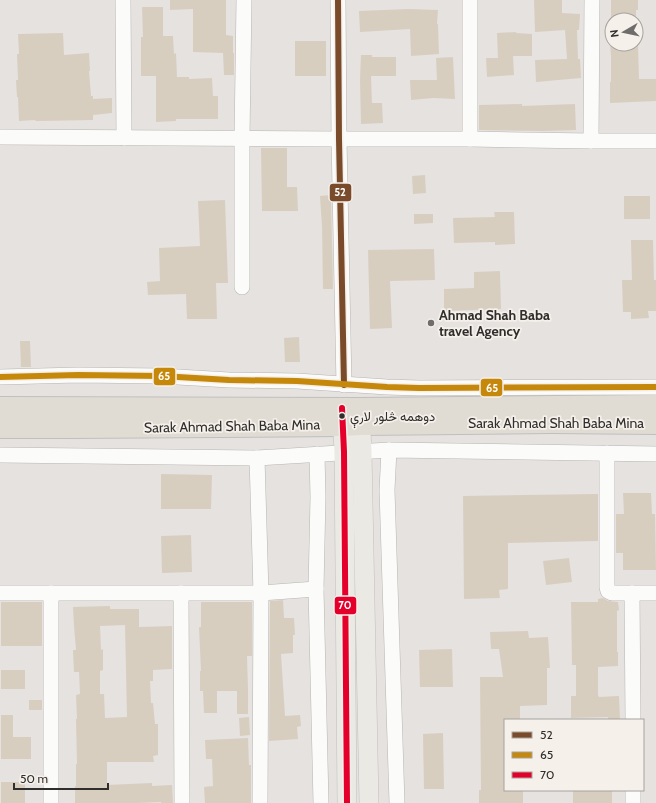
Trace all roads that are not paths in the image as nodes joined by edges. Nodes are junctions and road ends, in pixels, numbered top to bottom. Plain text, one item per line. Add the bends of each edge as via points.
1 (123, 0) edge
2 (244, 0) edge
3 (338, 0) edge
4 (470, 0) edge
5 (592, 0) edge
6 (0, 137) edge
7 (124, 138) junction
8 (242, 138) junction
9 (339, 139) junction
10 (470, 139) junction
11 (591, 141) junction
12 (656, 141) edge
13 (242, 287) dead end
14 (0, 378) edge
15 (344, 385) junction
16 (656, 387) edge
17 (656, 406) edge
18 (0, 408) edge
19 (351, 416) junction
20 (656, 423) edge
21 (0, 427) edge
22 (389, 450) junction
23 (344, 452) junction
24 (362, 452) junction
25 (607, 453) junction
26 (317, 454) junction
27 (656, 454) edge
28 (0, 455) edge
29 (257, 458) junction
30 (316, 589) junction
31 (0, 593) edge
32 (51, 593) junction
33 (181, 593) junction
34 (261, 593) junction
35 (632, 593) junction
36 (656, 593) edge
37 (633, 719) edge
38 (633, 791) edge
39 (51, 803) edge
40 (182, 803) edge
41 (260, 803) edge
42 (320, 803) edge
43 (347, 803) edge
44 (369, 803) edge
45 (397, 803) edge
46 (633, 803) edge

1 - 7 street
2 - 8 street
3 - 9 street
4 - 10 street
5 - 11 street
6 - 7 street
7 - 8 street
8 - 9 street
8 - 13 street
9 - 10 street
9 - 15 street
10 - 11 street
11 - 12 street
14 - 15 street via 78,375 161,376
15 - 16 street via 419,388
17 - 19 highway
18 - 19 highway
19 - 20 highway, Sarak Ahmad Shah Baba Mina
19 - 21 highway, Sarak Ahmad Shah Baba Mina via 70,428
19 - 23 main road
19 - 24 main road
22 - 24 street
22 - 25 street
22 - 45 street via 387,490
23 - 24 street
23 - 26 street
23 - 43 main road
24 - 44 main road
25 - 27 street
25 - 35 street via 607,587 612,593
26 - 29 street
26 - 30 street
28 - 29 street
29 - 34 street
30 - 34 street
30 - 42 street
31 - 32 street
32 - 33 street
32 - 39 street
33 - 34 street
33 - 40 street
34 - 41 street
35 - 36 street
35 - 37 street
38 - 46 street

